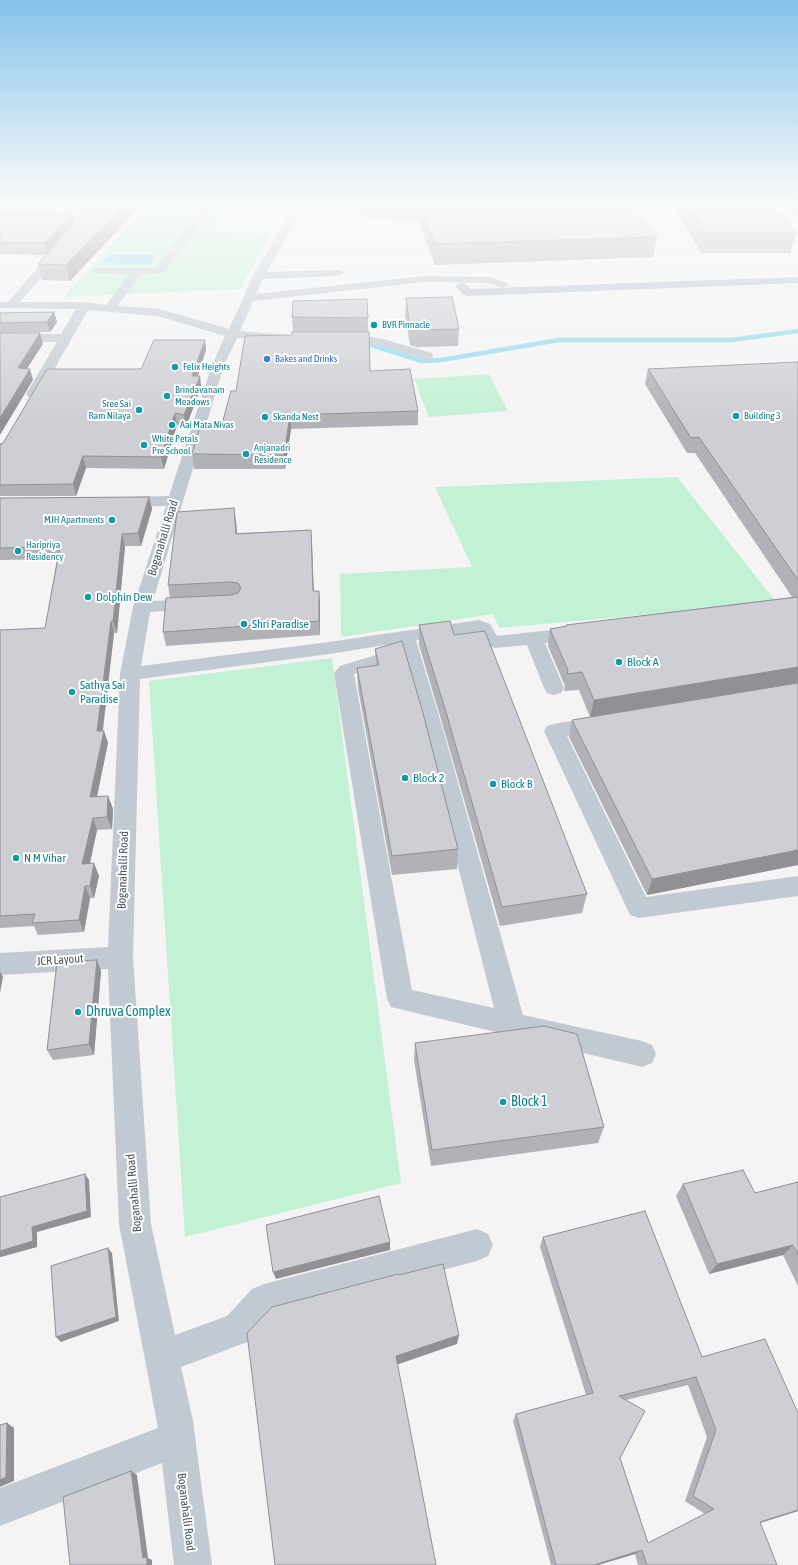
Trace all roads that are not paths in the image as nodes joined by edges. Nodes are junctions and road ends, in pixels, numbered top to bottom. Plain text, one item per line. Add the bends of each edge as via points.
1 (34, 275) edge
2 (135, 275) edge
3 (261, 275) edge
4 (327, 275) edge
5 (729, 275) edge
6 (798, 280) edge
7 (503, 285) junction
8 (254, 287) junction
9 (5, 305) edge
10 (109, 308) junction
11 (81, 311) junction
12 (61, 319) dead end
13 (233, 334) junction
14 (0, 338) edge
15 (66, 338) junction
16 (296, 339) edge
17 (331, 339) edge
18 (427, 356) edge
19 (27, 404) edge
20 (175, 501) junction
21 (104, 502) edge
22 (210, 604) edge
23 (142, 607) junction
24 (597, 630) edge
25 (534, 639) junction
26 (407, 644) junction
27 (130, 674) junction
28 (554, 688) dead end
29 (617, 720) edge
30 (798, 886) edge
31 (120, 957) junction
32 (0, 964) edge
33 (512, 1025) junction
34 (642, 1054) dead end
35 (477, 1245) dead end
36 (162, 1357) junction
37 (177, 1439) junction
38 (0, 1507) edge
39 (193, 1565) edge

1 - 9 street
2 - 10 street
3 - 8 street, Boganahalli Road
4 - 8 street
5 - 7 main road
6 - 7 main road via 464,290
7 - 8 street via 478,279 424,279
8 - 13 street, Boganahalli Road
9 - 11 street
10 - 11 street
10 - 13 street via 159,313
11 - 12 street
11 - 15 street
13 - 16 street
13 - 20 street, Boganahalli Road via 218,365
14 - 15 street
15 - 19 street
17 - 18 street via 372,340
20 - 21 street
20 - 23 street, Boganahalli Road
22 - 23 street
23 - 27 street, Boganahalli Road
24 - 25 street
25 - 26 street via 490,641 483,628 479,626
25 - 28 street
26 - 27 street via 329,648
26 - 33 street via 434,733
26 - 33 street via 344,673 400,999
27 - 31 street, Boganahalli Road
29 - 30 street via 554,731 639,908
31 - 32 street, JCR Layout
31 - 36 street, Boganahalli Road via 135,1224
33 - 34 street
35 - 36 street via 264,1301 238,1329
36 - 37 street, Boganahalli Road
37 - 38 street
37 - 39 street, Boganahalli Road

